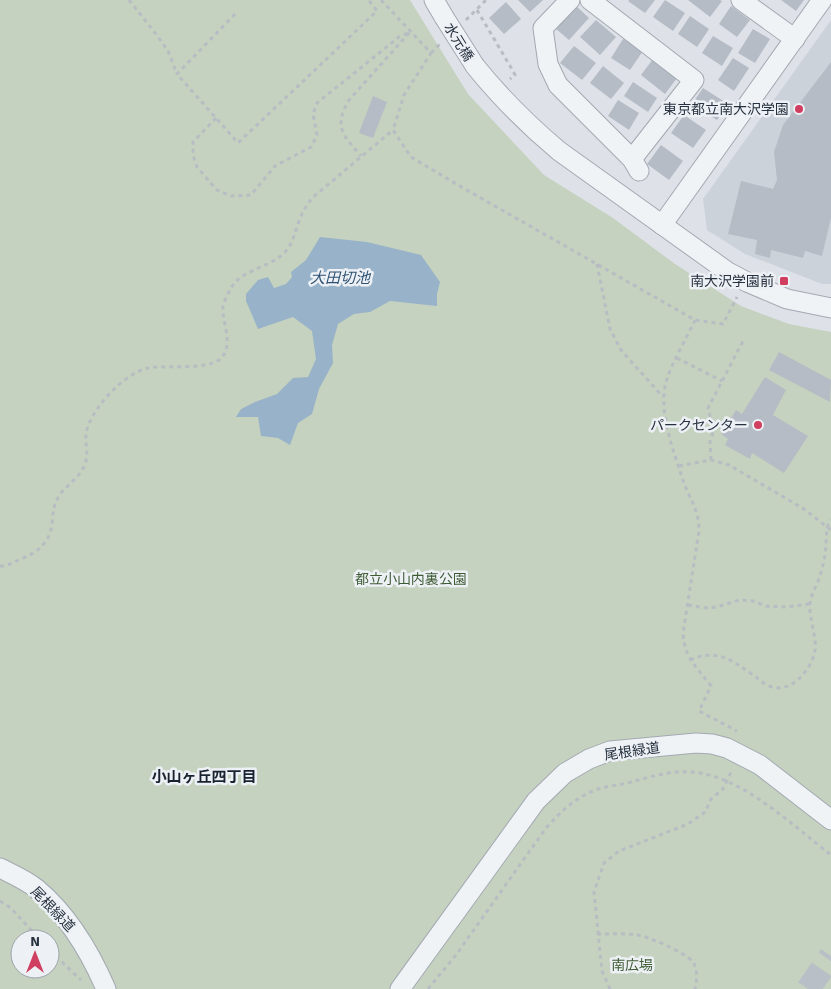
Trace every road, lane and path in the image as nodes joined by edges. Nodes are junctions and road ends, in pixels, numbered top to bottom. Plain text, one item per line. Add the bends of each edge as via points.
1 (128, 0) edge
2 (371, 0) edge
3 (381, 0) edge
4 (434, 0) edge
5 (570, 0) edge
6 (590, 0) edge
7 (741, 0) edge
8 (822, 0) edge
9 (477, 10) dead end
10 (235, 14) dead end
11 (410, 32) junction
12 (795, 38) junction
13 (177, 74) junction
14 (508, 80) dead end
15 (216, 118) junction
16 (393, 130) junction
17 (361, 156) junction
18 (662, 225) junction
19 (597, 263) junction
20 (737, 297) dead end
21 (831, 308) edge
22 (695, 320) junction
23 (744, 339) dead end
24 (677, 358) junction
25 (722, 381) junction
26 (664, 398) junction
27 (711, 460) junction
28 (679, 466) junction
29 (831, 520) edge
30 (829, 528) edge
31 (0, 566) edge
32 (810, 604) junction
33 (688, 605) junction
34 (690, 660) junction
35 (738, 732) dead end
36 (743, 756) junction
37 (727, 781) junction
38 (831, 820) edge
39 (831, 854) edge
40 (0, 868) edge
41 (0, 901) edge
42 (30, 929) edge
43 (597, 934) junction
44 (60, 961) edge
45 (83, 984) dead end
46 (106, 989) edge
47 (400, 989) edge
48 (428, 989) edge
49 (610, 989) edge
50 (695, 989) edge

1 - 13 path via 168,51
2 - 15 path via 377,11 238,143
3 - 11 path
4 - 18 street, 水元橋, bridge via 475,66 534,130
5 - 6 street via 543,28 548,64 558,85 636,165 694,80
7 - 12 street
8 - 12 street
9 - 14 path via 515,75
10 - 13 path
11 - 15 path via 399,36 317,103 313,114 317,135 310,147 275,166 251,195 230,196 217,190 197,167 192,155 193,142
11 - 16 path via 431,53 404,95
11 - 17 path via 348,100 342,112 340,127
12 - 18 street
13 - 15 path
16 - 17 path
16 - 19 path via 411,157
17 - 31 path via 312,198 304,210 292,244 283,254 247,273 232,286 223,307 226,350 219,360 207,364 146,368 114,390 90,419 85,466 60,495 53,509 46,544 26,557
18 - 21 street, 水元橋 via 747,282 787,299
19 - 22 path
19 - 26 path via 610,329 621,350
20 - 22 path via 723,324
22 - 24 path
23 - 25 path
24 - 25 path
24 - 26 path via 666,380
25 - 27 path via 708,408 711,420 717,424 710,440
26 - 28 path via 670,443
27 - 28 path
27 - 30 path via 729,465 771,488
28 - 33 path via 699,520
29 - 30 path
30 - 32 path via 822,572
32 - 33 path via 776,607 739,600 717,607
32 - 34 path via 814,651 807,670 791,684 775,688 768,686 738,664 712,654
33 - 34 path via 683,633 684,647
34 - 35 path via 711,686 699,711
36 - 37 path
36 - 38 street, 尾根緑道 via 760,765
36 - 47 street, 尾根緑道 via 712,744 610,751 565,773 536,800
37 - 39 path via 749,792
37 - 43 path via 711,799 705,812 688,824 619,851 604,862 594,892
37 - 48 path via 690,772 662,774 599,789 578,798 546,828
40 - 46 street, 尾根緑道 via 36,888 64,917 98,969
41 - 42 path
43 - 49 path via 602,971
43 - 50 path via 638,935 678,952 692,962 697,978
44 - 45 path

